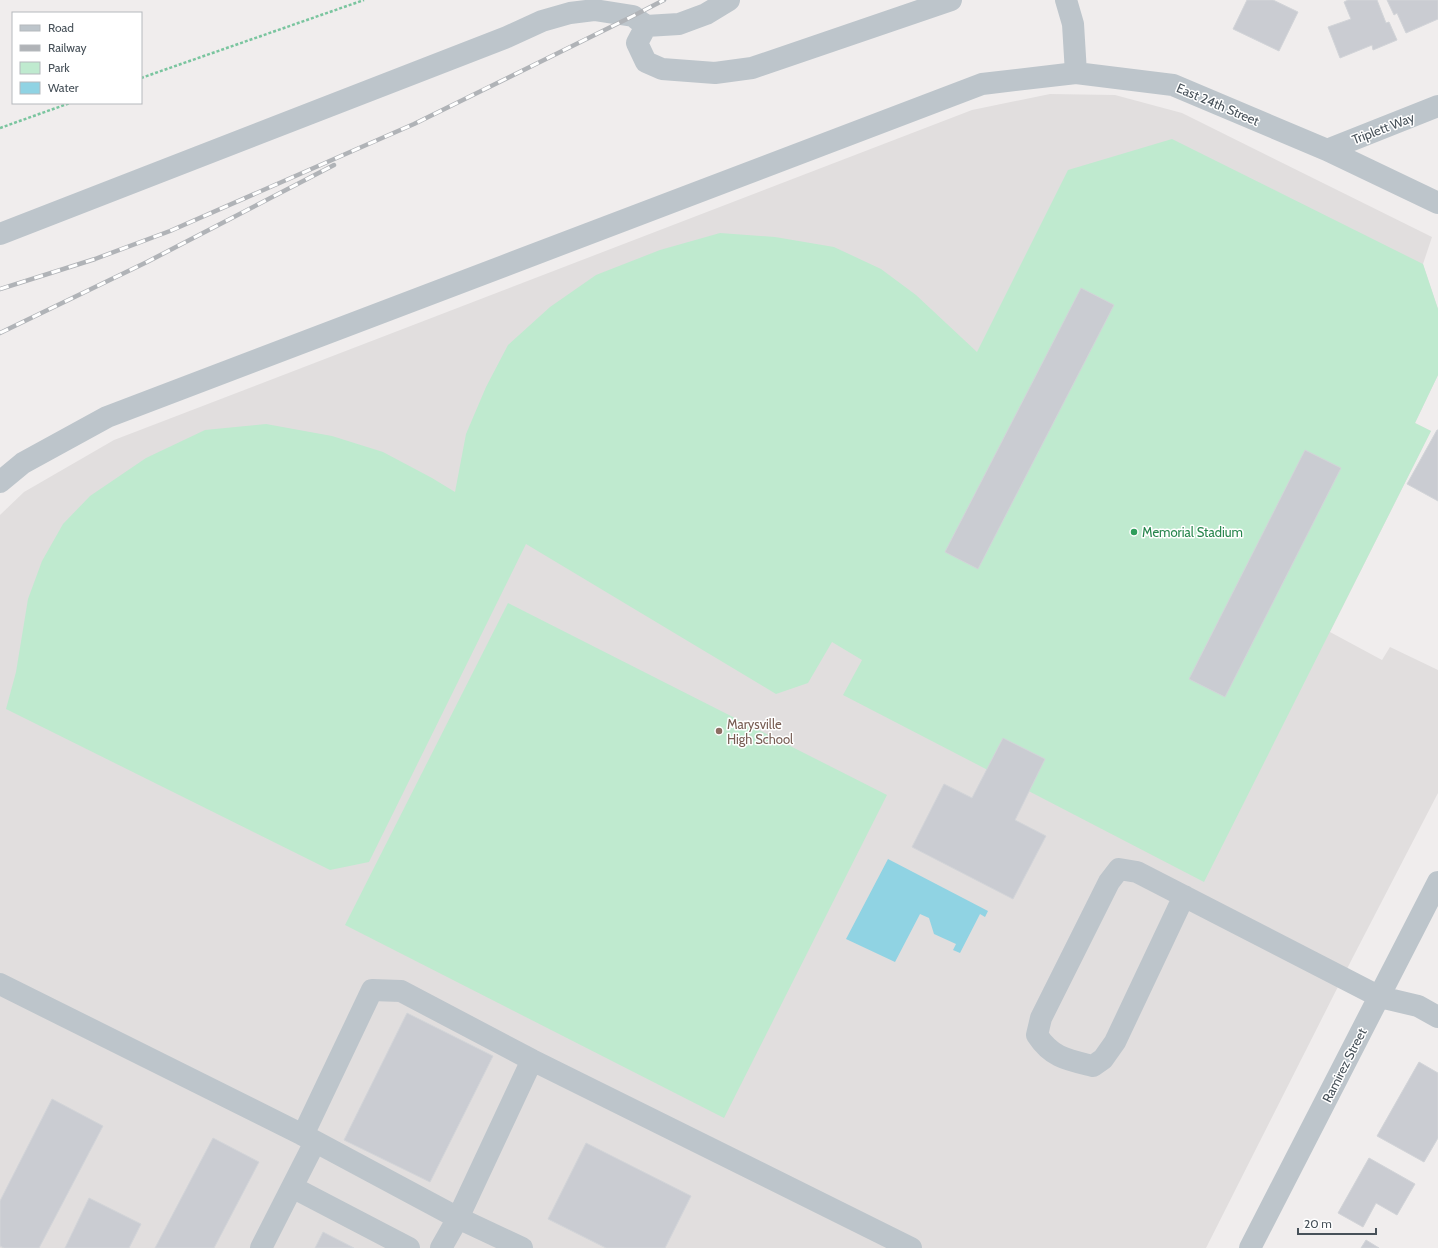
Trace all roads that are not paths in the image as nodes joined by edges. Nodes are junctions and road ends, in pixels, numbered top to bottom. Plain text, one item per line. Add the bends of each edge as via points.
1 (729, 0) edge
2 (950, 0) edge
3 (1066, 0) edge
4 (646, 26) junction
5 (1076, 73) junction
6 (1438, 106) edge
7 (1327, 150) junction
8 (1438, 203) edge
9 (0, 234) edge
10 (0, 482) edge
11 (1438, 882) edge
12 (1184, 896) junction
13 (0, 984) edge
14 (1380, 997) junction
15 (1438, 1017) edge
16 (532, 1060) junction
17 (309, 1138) junction
18 (292, 1188) junction
19 (458, 1218) junction
20 (261, 1248) edge
21 (409, 1248) edge
22 (441, 1248) edge
23 (522, 1248) edge
24 (910, 1248) edge
25 (1250, 1248) edge

1 - 4 street via 706,14 679,24
2 - 4 street via 752,68 715,73 662,69 646,62 637,43
3 - 5 street via 1073,24
4 - 9 street via 633,16 594,10 570,13 542,21 507,37
5 - 7 street, East 24th Street via 1172,85
5 - 10 street, East 24th Street via 982,84 107,417 23,463
6 - 7 street, Triplett Way
7 - 8 street, East 24th Street
11 - 14 street, Ramirez Street
12 - 12 street via 1137,872 1119,869 1109,882 1041,1018 1038,1035 1045,1046 1065,1059 1093,1066 1103,1059 1115,1042
12 - 14 street
13 - 17 street
14 - 15 street via 1418,1006
14 - 25 street, Ramirez Street
16 - 17 street via 401,991 372,990
16 - 19 street
16 - 24 street
17 - 18 street
17 - 19 street
18 - 20 street
18 - 21 street
19 - 22 street
19 - 23 street

